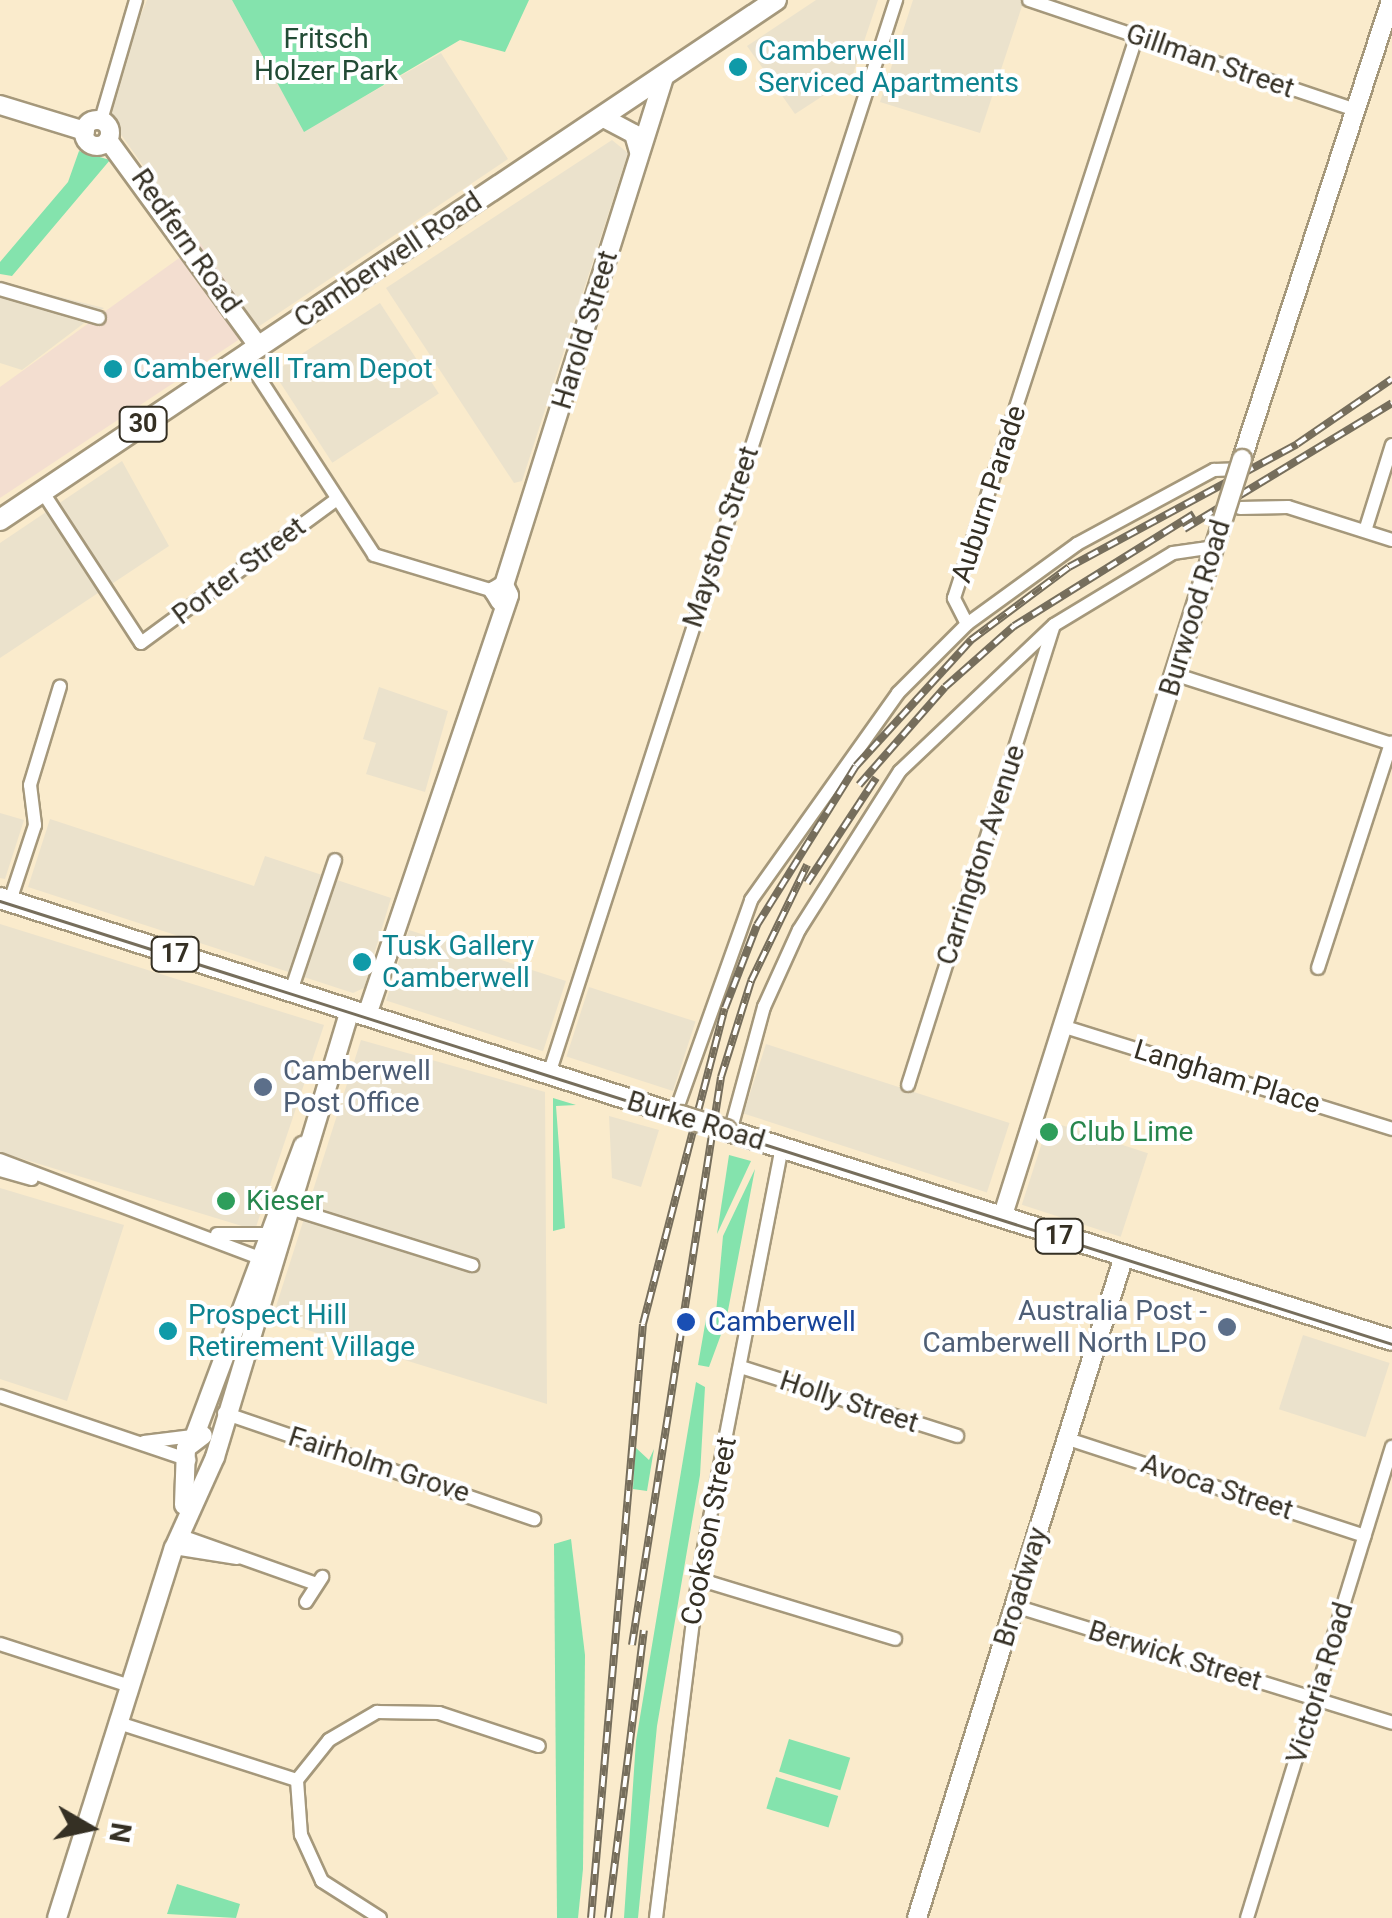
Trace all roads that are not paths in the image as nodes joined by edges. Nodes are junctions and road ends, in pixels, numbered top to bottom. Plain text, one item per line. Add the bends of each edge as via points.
1 (136, 0) edge
2 (776, 0) edge
3 (896, 0) edge
4 (1029, 0) edge
5 (1391, 0) edge
6 (1066, 6) edge
7 (1136, 38) junction
8 (664, 74) junction
9 (0, 105) edge
10 (1356, 110) junction
11 (602, 117) junction
12 (92, 126) junction
13 (639, 153) junction
14 (0, 289) edge
15 (99, 318) dead end
16 (252, 351) junction
17 (1392, 445) edge
18 (1238, 465) junction
19 (42, 491) junction
20 (337, 499) junction
21 (1240, 508) dead end
22 (0, 520) edge
23 (1365, 531) junction
24 (1392, 540) edge
25 (1214, 547) junction
26 (499, 592) junction
27 (967, 624) junction
28 (1054, 625) junction
29 (1174, 674) junction
30 (60, 686) dead end
31 (1391, 743) edge
32 (335, 860) dead end
33 (5, 900) edge
34 (1318, 968) dead end
35 (292, 991) junction
36 (358, 1012) junction
37 (1062, 1026) junction
38 (548, 1074) junction
39 (908, 1085) dead end
40 (678, 1116) junction
41 (1392, 1129) edge
42 (728, 1131) junction
43 (782, 1148) junction
44 (0, 1160) edge
45 (0, 1170) edge
46 (68, 1187) junction
47 (286, 1206) junction
48 (1002, 1218) junction
49 (205, 1232) junction
50 (277, 1234) junction
51 (239, 1251) junction
52 (1124, 1256) junction
53 (262, 1259) junction
54 (472, 1266) dead end
55 (254, 1284) junction
56 (253, 1310) junction
57 (1392, 1340) edge
58 (741, 1367) junction
59 (0, 1396) edge
60 (214, 1413) junction
61 (194, 1436) junction
62 (958, 1436) dead end
63 (1068, 1439) junction
64 (142, 1442) junction
65 (1392, 1447) edge
66 (214, 1455) junction
67 (189, 1461) junction
68 (534, 1519) dead end
69 (1366, 1536) junction
70 (176, 1542) junction
71 (698, 1579) junction
72 (306, 1602) dead end
73 (1016, 1606) junction
74 (895, 1639) dead end
75 (0, 1644) edge
76 (130, 1686) junction
77 (1315, 1699) junction
78 (119, 1723) junction
79 (1392, 1723) edge
80 (539, 1746) dead end
81 (297, 1780) junction
82 (57, 1918) edge
83 (380, 1918) edge
84 (656, 1918) edge
85 (917, 1918) edge
86 (1248, 1918) edge

1 - 12 street
2 - 8 main road, Camberwell Road / 30
3 - 38 street, Mayston Street
4 - 6 street, Gillman Street
5 - 10 street, Burwood Road
6 - 7 street, Gillman Street
7 - 10 street, Gillman Street
7 - 27 street, Auburn Parade via 954,598
8 - 11 main road, Camberwell Road / 30
8 - 13 street, Harold Street
9 - 12 street
10 - 18 street, Burwood Road
11 - 13 street via 625,125
11 - 16 main road, Camberwell Road / 30
12 - 16 street, Redfern Road via 92,145 108,140
13 - 26 street, Harold Street
14 - 15 street
16 - 19 main road, Camberwell Road / 30
16 - 20 street
17 - 23 street
18 - 25 street, Burwood Road, bridge
18 - 27 street via 1094,534
19 - 20 street, Porter Street via 141,644
19 - 22 main road, Camberwell Road / 30
20 - 26 street via 374,554
21 - 23 street via 1283,506
23 - 24 street
25 - 28 street via 1173,554
25 - 29 street, Burwood Road
26 - 36 street, Harold Street
27 - 40 street, Auburn Parade via 866,730 768,871 731,944
28 - 39 street, Carrington Avenue
28 - 42 street via 900,772 836,865 764,1008
29 - 31 street
29 - 37 street, Burwood Road
30 - 33 street via 30,785 36,818
31 - 34 street
32 - 35 street
33 - 35 main road, Burke Road / 17
35 - 36 main road, Burke Road / 17
36 - 38 main road, Burke Road / 17
36 - 47 street, Harold Street
37 - 41 street, Langham Place
37 - 48 street, Burwood Road
38 - 40 main road, Burke Road / 17
40 - 42 main road, Burke Road / 17, bridge
42 - 43 main road, Burke Road / 17
43 - 48 main road, Burke Road / 17
43 - 58 street, Cookson Street
44 - 46 street
45 - 46 street
46 - 49 street
47 - 50 street, Harold Street
47 - 54 street
48 - 52 main road, Burke Road / 17
49 - 50 street via 254,1240
49 - 51 street
50 - 53 street
50 - 56 street, Harold Street
51 - 53 street
51 - 55 street
52 - 57 main road, Burke Road / 17
52 - 63 street, Broadway
53 - 55 street
55 - 56 street
56 - 60 street
58 - 62 street, Holly Street
58 - 71 street, Cookson Street
59 - 64 street
60 - 61 street
60 - 66 street
60 - 68 street, Fairholm Grove
61 - 64 street
61 - 66 street
61 - 67 street
63 - 69 street, Avoca Street
63 - 73 street, Broadway
64 - 67 street
65 - 69 street, Victoria Road
66 - 67 street
66 - 70 street
67 - 70 street
69 - 77 street, Victoria Road
70 - 72 street via 319,1580
70 - 76 street
71 - 74 street
71 - 84 street, Cookson Street
73 - 77 street, Berwick Street
73 - 85 street, Broadway
75 - 76 street
76 - 78 street
77 - 79 street, Berwick Street
77 - 86 street, Victoria Road
78 - 81 street
78 - 82 street
80 - 81 street via 439,1713 377,1712 328,1740
81 - 83 street via 301,1836 322,1881

